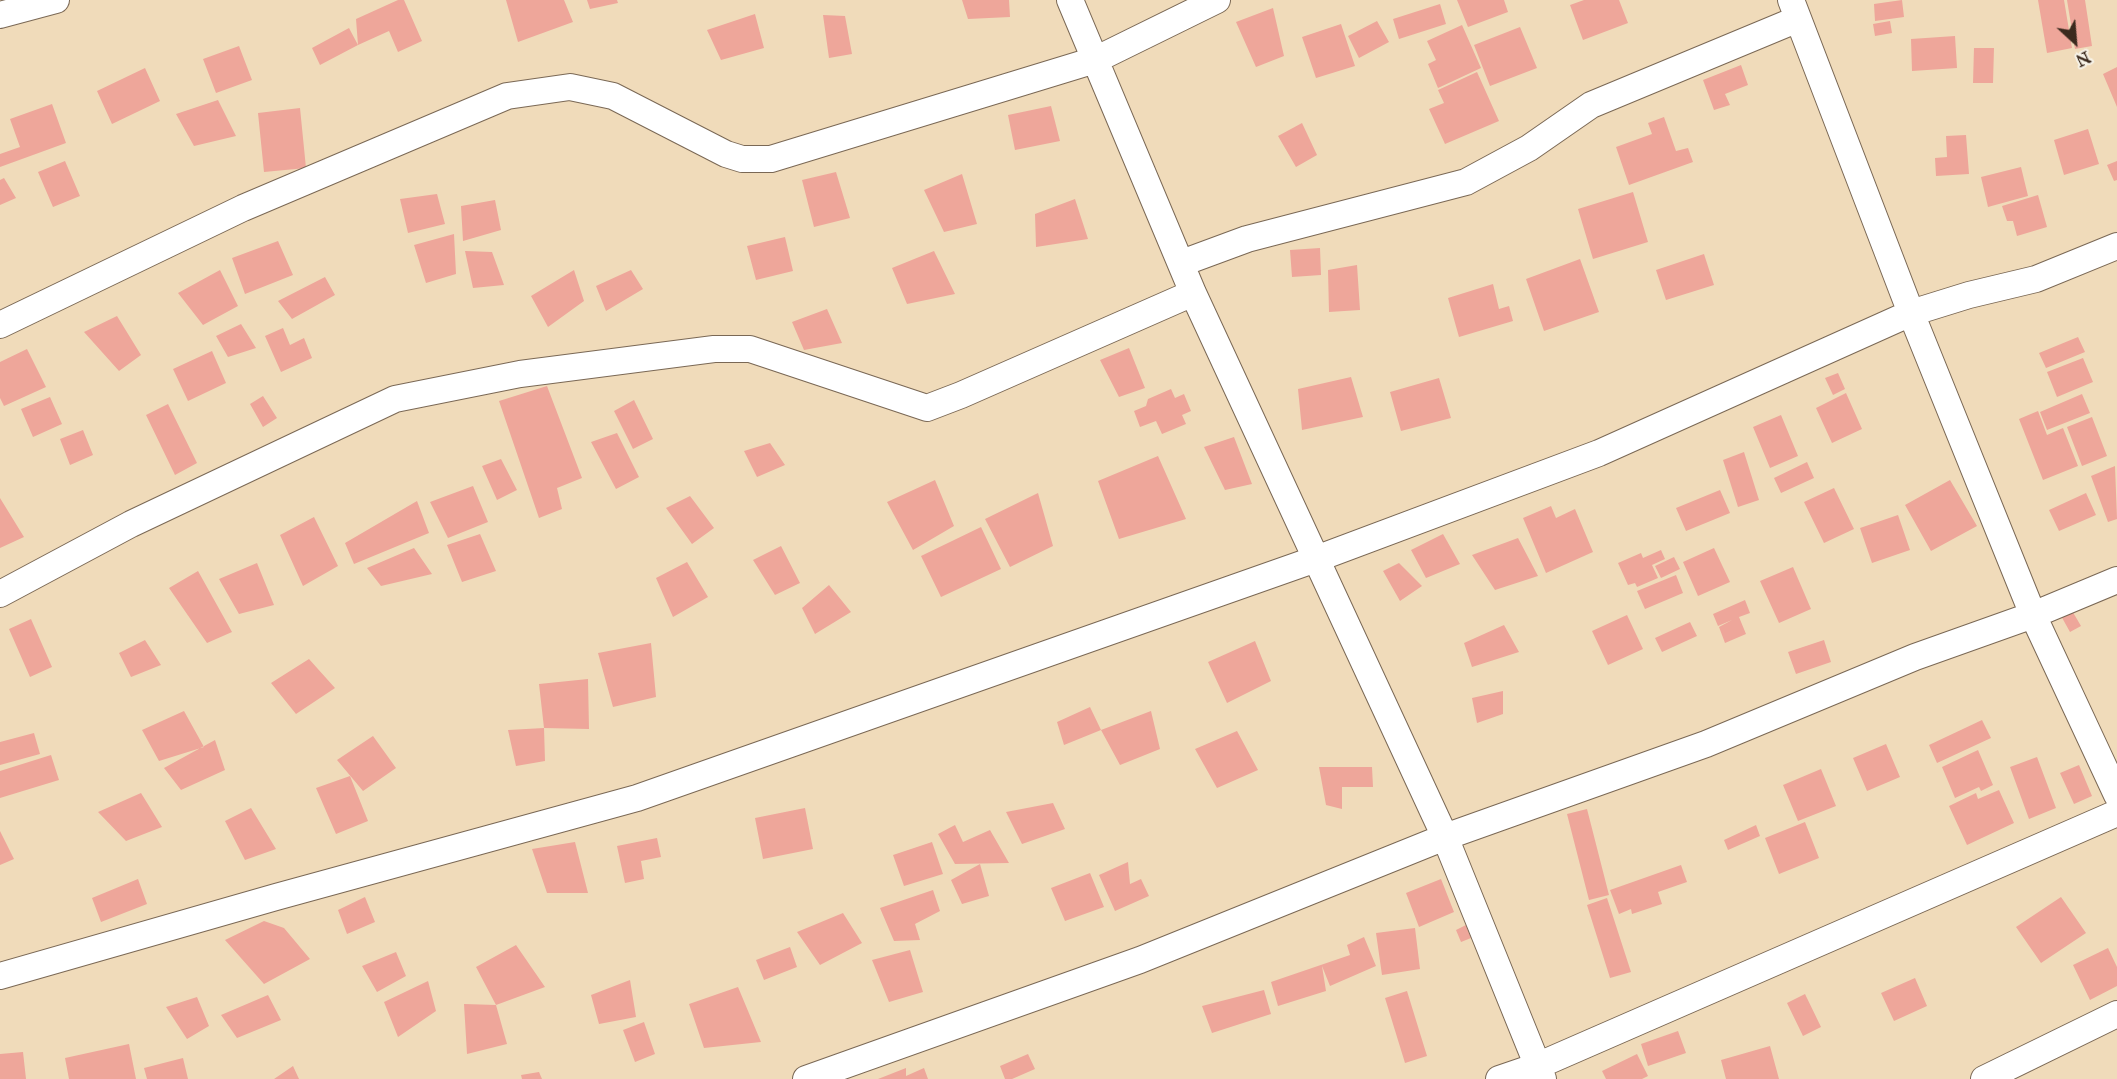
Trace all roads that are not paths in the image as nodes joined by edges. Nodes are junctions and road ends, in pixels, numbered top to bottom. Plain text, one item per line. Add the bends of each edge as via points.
1 (56, 0) edge
2 (1070, 0) edge
3 (1217, 0) edge
4 (1794, 9) edge
5 (0, 15) edge
6 (1095, 60) junction
7 (2117, 246) edge
8 (1182, 263) junction
9 (1193, 293) junction
10 (1911, 314) junction
11 (0, 325) edge
12 (1316, 559) junction
13 (2117, 580) edge
14 (0, 594) edge
15 (2033, 615) junction
16 (2117, 795) edge
17 (2117, 813) edge
18 (1445, 837) junction
19 (0, 976) edge
20 (2117, 1014) edge
21 (1540, 1072) edge
22 (806, 1079) edge
23 (1499, 1079) edge
24 (1984, 1079) edge

1 - 5 street
2 - 6 street
3 - 6 street
4 - 8 street via 1591,105 1529,148 1466,182 1247,239
4 - 10 street
6 - 8 street
6 - 11 street via 771,159 742,159 726,154 613,96 570,87 507,96 243,208
7 - 10 street via 2036,279
8 - 9 street
9 - 12 street
9 - 14 street via 927,408 750,349 714,349 520,374 394,399 131,524
10 - 12 street via 1599,453
10 - 15 street
12 - 18 street
12 - 19 street via 637,798
13 - 15 street
15 - 16 street
15 - 18 street via 1915,657 1706,744
17 - 21 street
18 - 21 street
18 - 22 street via 1140,960
20 - 24 street
21 - 23 street

